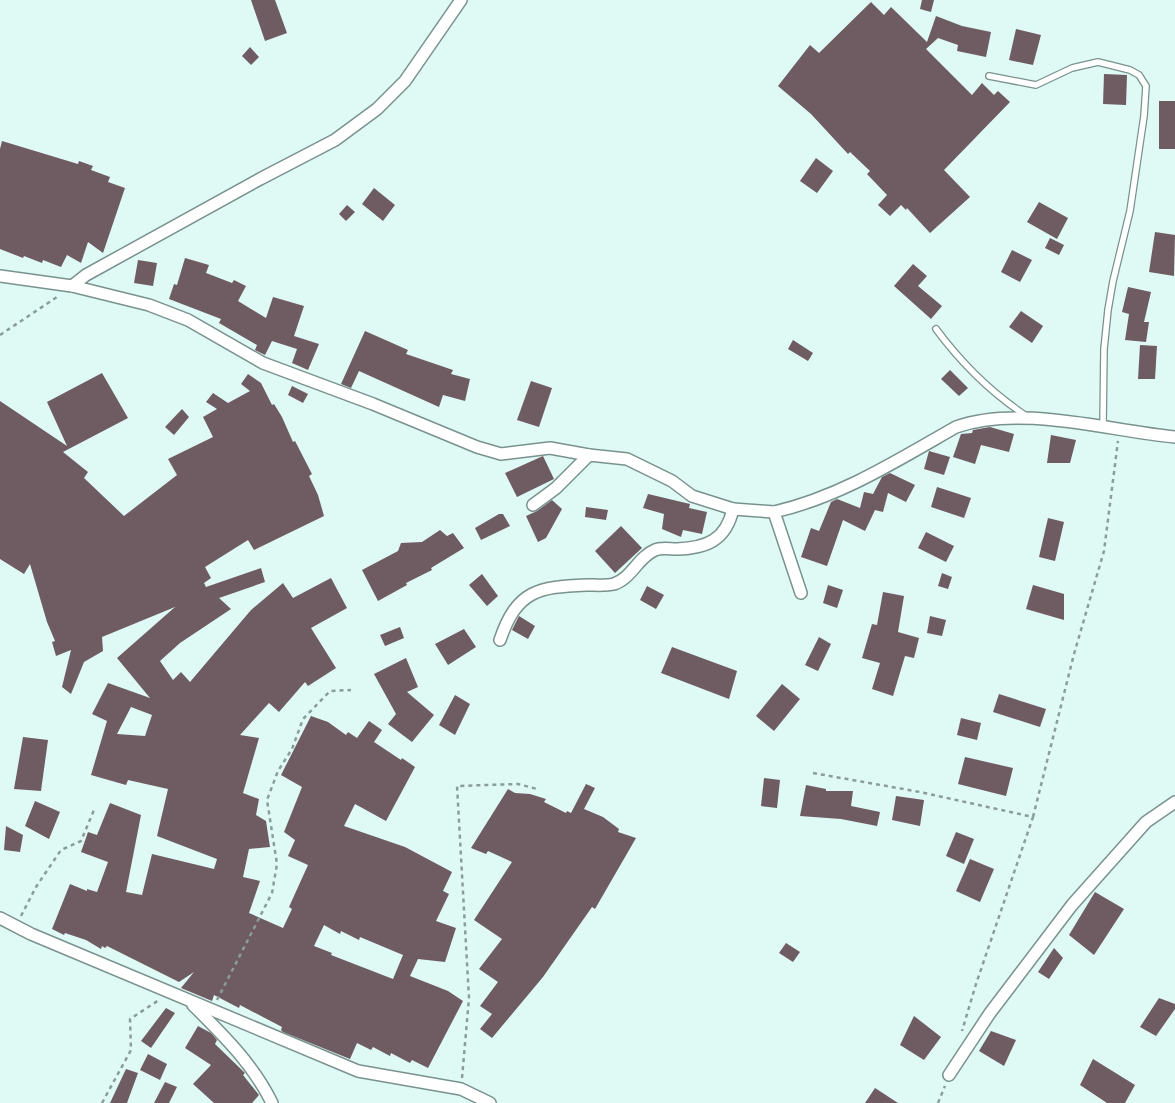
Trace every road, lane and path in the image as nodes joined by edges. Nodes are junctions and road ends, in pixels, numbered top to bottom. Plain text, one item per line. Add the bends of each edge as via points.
1 (461, 0) edge
2 (989, 76) dead end
3 (0, 276) edge
4 (72, 286) junction
5 (936, 329) dead end
6 (0, 335) edge
7 (1033, 420) junction
8 (1103, 426) junction
9 (1119, 431) junction
10 (1175, 437) edge
11 (589, 455) junction
12 (533, 505) dead end
13 (733, 508) junction
14 (774, 512) junction
15 (801, 592) dead end
16 (500, 640) dead end
17 (351, 690) dead end
18 (813, 773) dead end
19 (537, 789) dead end
20 (1175, 802) edge
21 (94, 810) dead end
22 (1034, 817) junction
23 (0, 918) edge
24 (16, 926) junction
25 (171, 992) junction
26 (188, 1000) junction
27 (212, 1010) junction
28 (960, 1039) dead end
29 (950, 1076) joint
30 (461, 1089) junction
31 (102, 1103) edge
32 (272, 1103) edge
33 (490, 1103) edge
34 (938, 1103) edge

1 - 4 street via 405,82 377,109 335,140 195,214
2 - 8 lane via 1036,85 1072,68 1098,62 1130,70 1139,75 1146,86 1130,211 1108,310
3 - 4 street
4 - 6 path
4 - 11 street via 149,305 188,320 263,363 477,447 501,454 550,448
5 - 7 lane via 969,371
7 - 8 street
7 - 14 street via 972,421 837,492
8 - 9 street
9 - 10 street
9 - 22 path via 1104,551 1074,654
11 - 12 street via 556,488
11 - 13 street via 627,460 672,481 692,496
13 - 14 street
13 - 16 street via 730,522 708,544 656,549 624,579 613,584 550,588 530,594 508,619
14 - 15 street
17 - 27 path via 330,692 303,719 292,749 278,771 267,800 277,864 272,893
18 - 22 path
19 - 30 path via 518,784 457,786 469,998
20 - 29 street via 1146,822 1072,904 1000,998
21 - 24 path via 81,841 61,850 36,886
22 - 28 path
23 - 24 street
24 - 25 street
25 - 26 street
25 - 31 path via 130,1019 131,1050
26 - 27 street
26 - 32 street via 238,1050
27 - 30 street via 358,1071
29 - 34 path
30 - 33 street

